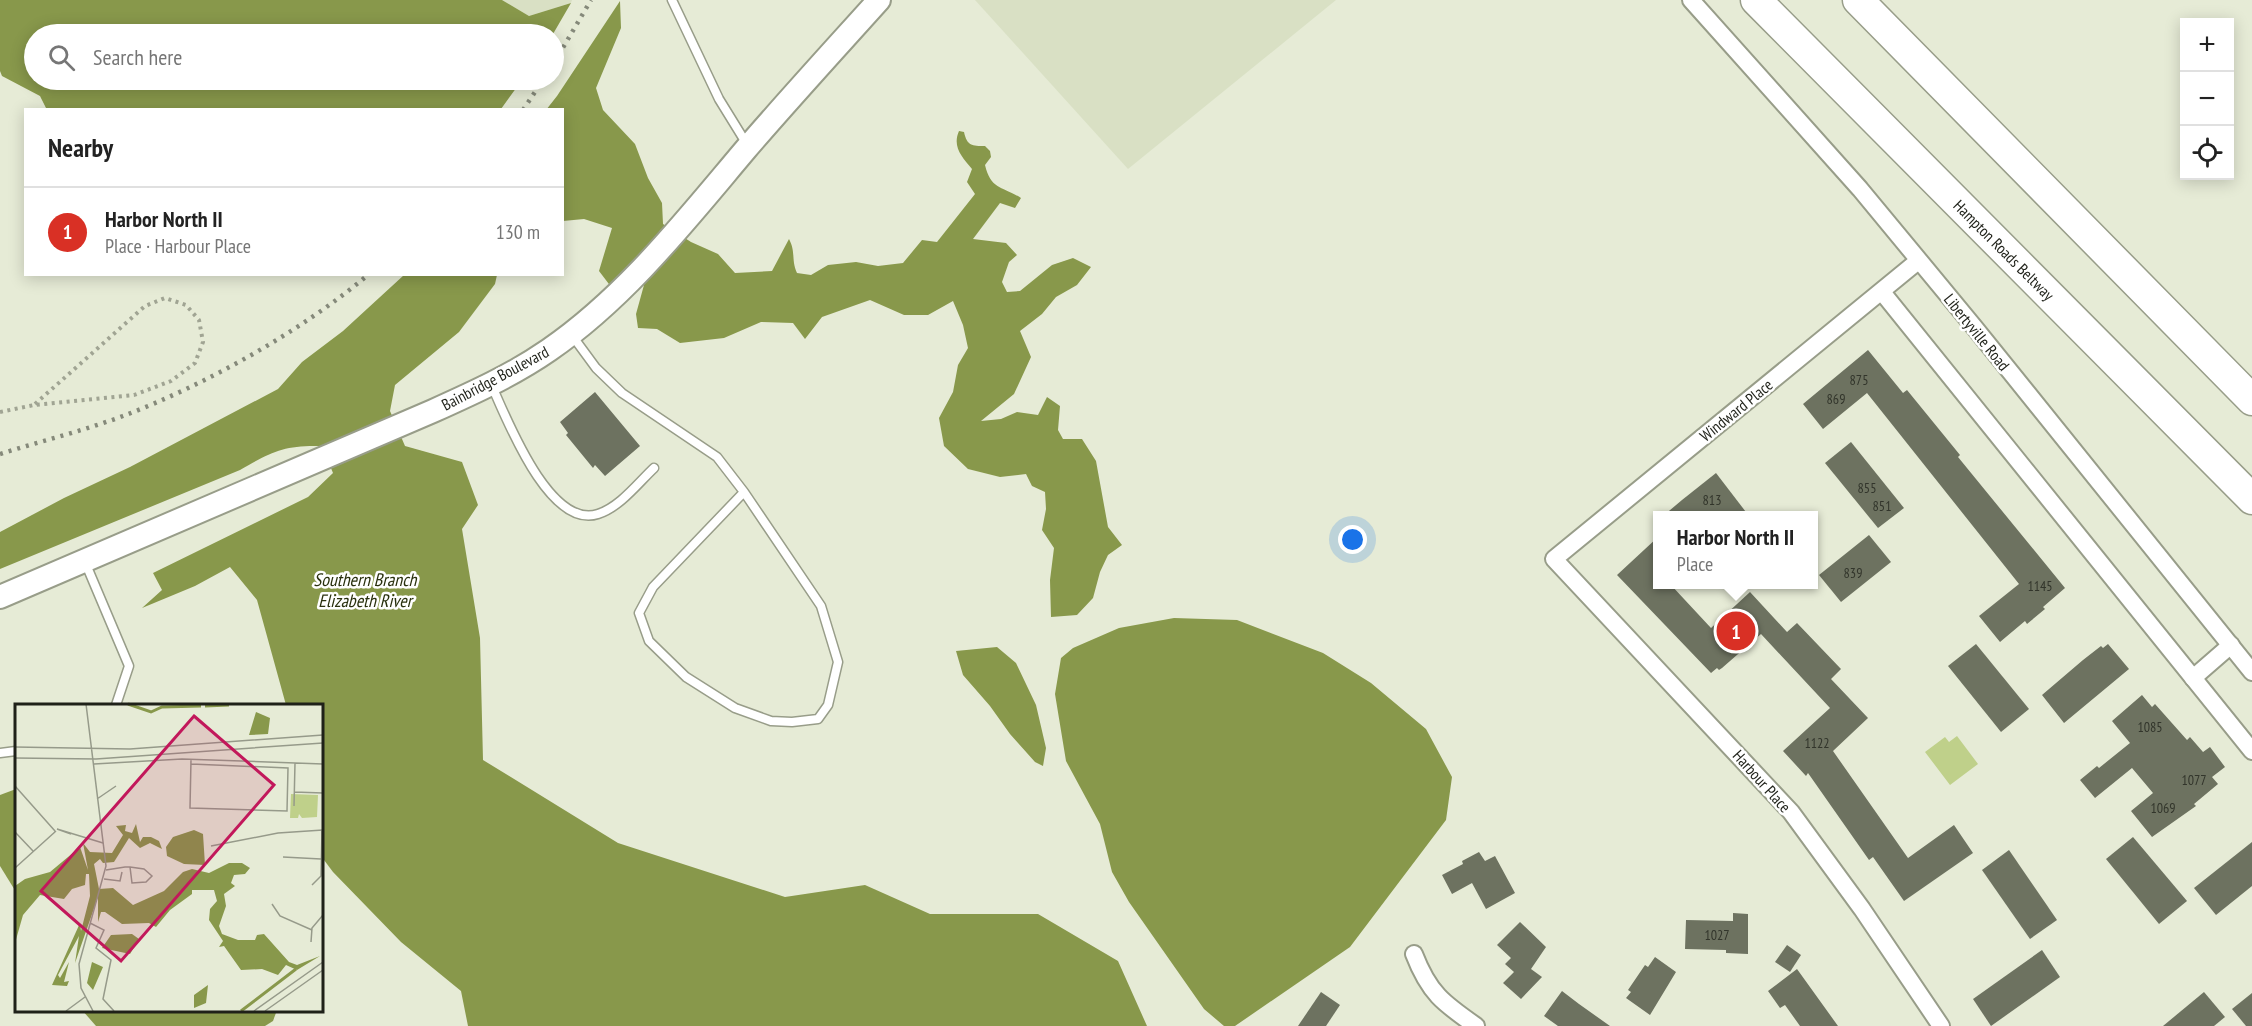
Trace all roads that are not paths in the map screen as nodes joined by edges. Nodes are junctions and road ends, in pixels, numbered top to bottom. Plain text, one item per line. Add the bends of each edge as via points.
1 (672, 0) edge
2 (879, 0) edge
3 (1691, 0) edge
4 (1756, 0) edge
5 (1858, 0) edge
6 (748, 146) junction
7 (1918, 261) junction
8 (1882, 292) junction
9 (570, 334) junction
10 (491, 384) junction
11 (2252, 400) edge
12 (654, 468) dead end
13 (744, 492) junction
14 (2252, 499) edge
15 (1554, 559) joint
16 (84, 561) junction
17 (0, 597) edge
18 (2231, 645) junction
19 (2252, 672) edge
20 (2193, 678) junction
21 (116, 704) edge
22 (15, 751) edge
23 (2252, 751) edge
24 (0, 753) edge
25 (1414, 954) dead end
26 (1476, 1026) edge
27 (1941, 1026) edge

1 - 6 lane via 719,99
2 - 6 main road, Bainbridge Boulevard
3 - 7 street, Libertyville Road via 1860,189
4 - 14 highway, Hampton Roads Beltway
5 - 11 highway
6 - 9 main road, Bainbridge Boulevard via 644,265
7 - 8 street, Windward Place
7 - 18 street, Libertyville Road
8 - 15 street, Windward Place
8 - 20 street
9 - 10 main road, Bainbridge Boulevard via 528,365
9 - 13 lane via 622,393 717,457
10 - 12 lane via 525,458 542,484 575,513 596,515 613,506
10 - 16 main road, Bainbridge Boulevard
13 - 13 lane via 821,606 838,662 828,705 818,719 771,721 735,708 686,677 648,641 639,613 653,587
15 - 27 street, Harbour Place via 1791,812
16 - 17 main road, Bainbridge Boulevard
16 - 21 lane via 129,666
18 - 19 street, Libertyville Road
18 - 20 street
20 - 23 street
22 - 24 lane
25 - 26 street via 1422,976 1435,994

